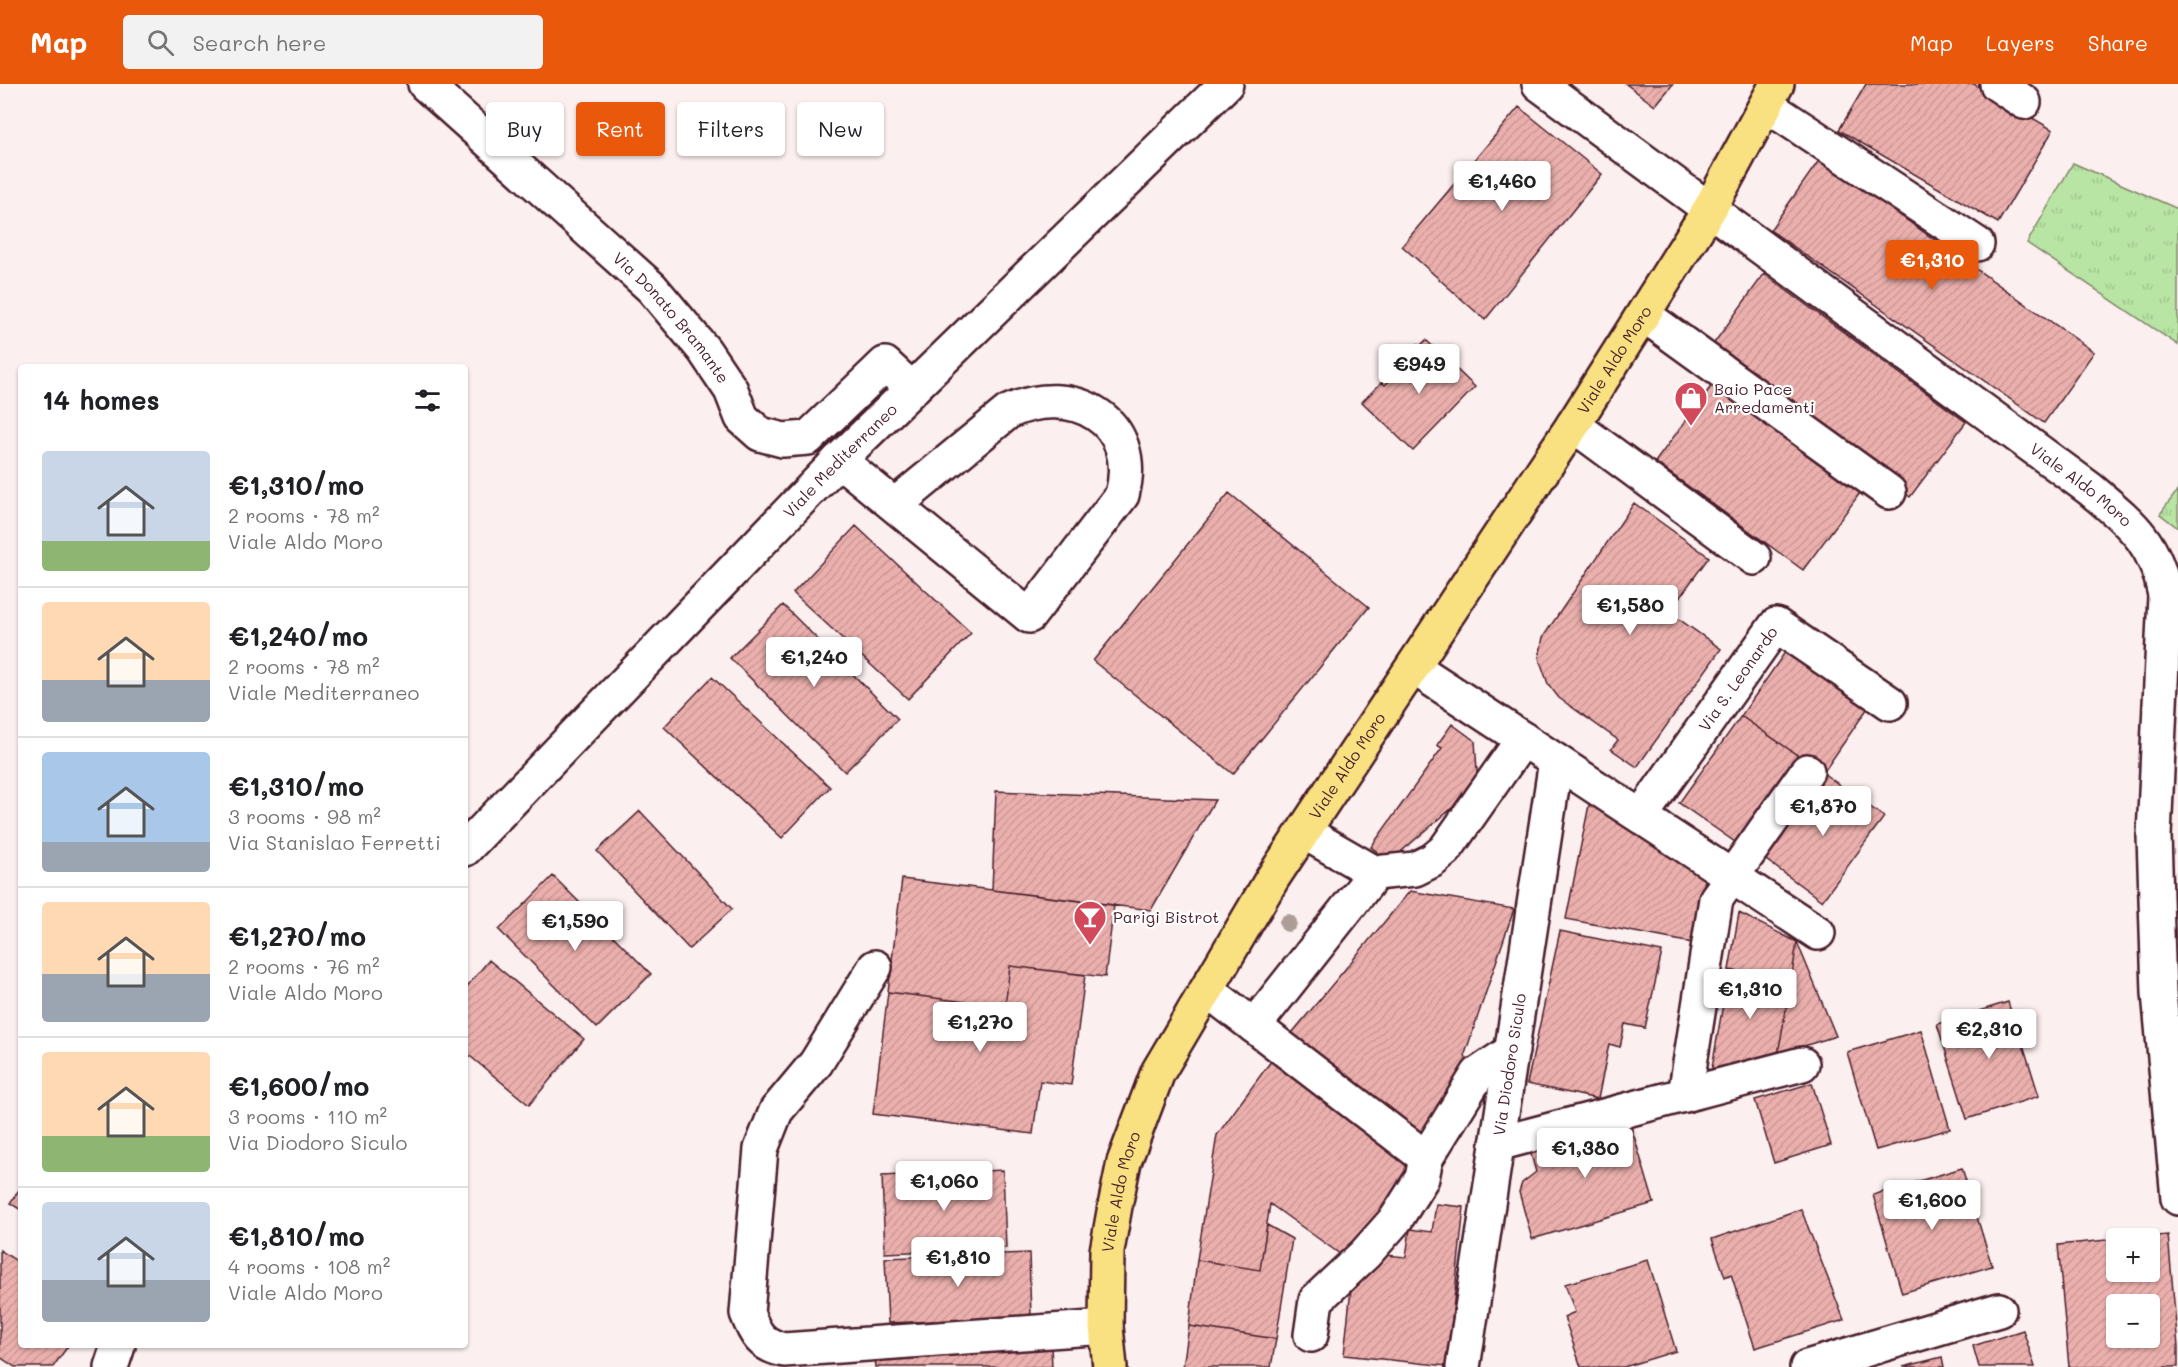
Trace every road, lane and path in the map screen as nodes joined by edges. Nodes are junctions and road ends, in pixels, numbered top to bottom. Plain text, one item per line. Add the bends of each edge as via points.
1 (425, 84) edge
2 (1226, 84) edge
3 (1539, 84) edge
4 (1997, 84) edge
5 (1771, 95) edge
6 (2024, 102) dead end
7 (1709, 210) junction
8 (1977, 244) dead end
9 (1644, 315) junction
10 (912, 389) junction
11 (1574, 425) junction
12 (838, 460) junction
13 (1889, 492) dead end
14 (895, 505) junction
15 (1754, 558) dead end
16 (1413, 667) junction
17 (1890, 703) dead end
18 (1523, 739) junction
19 (1556, 761) junction
20 (1807, 771) dead end
21 (1641, 816) junction
22 (1304, 832) junction
23 (2166, 834) edge
24 (468, 846) edge
25 (1375, 873) junction
26 (1731, 876) junction
27 (1818, 933) dead end
28 (875, 967) dead end
29 (1207, 990) junction
30 (1254, 1026) junction
31 (1512, 1051) junction
32 (1802, 1064) dead end
33 (1685, 1095) junction
34 (1497, 1144) junction
35 (1426, 1158) junction
36 (2178, 1198) edge
37 (2000, 1310) dead end
38 (1106, 1328) junction
39 (1311, 1335) dead end
40 (117, 1348) edge
41 (111, 1367) edge
42 (1110, 1367) edge
43 (1463, 1367) edge
44 (1807, 1367) edge

1 - 10 street, Via Donato Bramante via 652,288 704,350 731,390 742,417 760,434 783,440 808,438 885,364
2 - 10 street, Viale Mediterraneo
3 - 7 street, Viale Aldo Moro
4 - 6 street
5 - 7 main road, Viale Aldo Moro
5 - 8 street
7 - 9 main road, Viale Aldo Moro
7 - 23 street, Viale Aldo Moro via 2090,489 2133,525 2145,541 2162,577 2165,595 2158,732
9 - 11 main road, Viale Aldo Moro
9 - 13 street
10 - 12 street, Viale Mediterraneo
11 - 15 street
11 - 16 main road, Viale Aldo Moro
12 - 14 street
12 - 24 street, Viale Mediterraneo
14 - 14 street via 1008,412 1046,401 1073,403 1097,413 1118,440 1126,466 1122,495 1029,616
16 - 18 street
16 - 22 main road, Viale Aldo Moro
17 - 21 street, Via S. Leonardo via 1776,625
18 - 19 street
18 - 25 street via 1445,850 1415,869
19 - 21 street
19 - 31 street, Via Diodoro Siculo
20 - 26 street
21 - 26 street
22 - 25 street
22 - 29 main road, Viale Aldo Moro
23 - 36 street, Viale Aldo Moro via 2159,993
25 - 30 street
26 - 27 street
26 - 33 street via 1716,899
28 - 38 street via 816,1063 776,1111 767,1131 761,1149 747,1313 752,1328 770,1347 784,1350
29 - 30 street
29 - 38 main road, Viale Aldo Moro via 1158,1072 1124,1162 1107,1251
30 - 35 street
31 - 34 street, Via Diodoro Siculo
31 - 35 street via 1478,1074
32 - 33 street
33 - 34 street
34 - 43 street, Via Diodoro Siculo
35 - 39 street via 1422,1178 1396,1219 1316,1300
37 - 44 street
38 - 42 main road, Viale Aldo Moro
40 - 41 street

